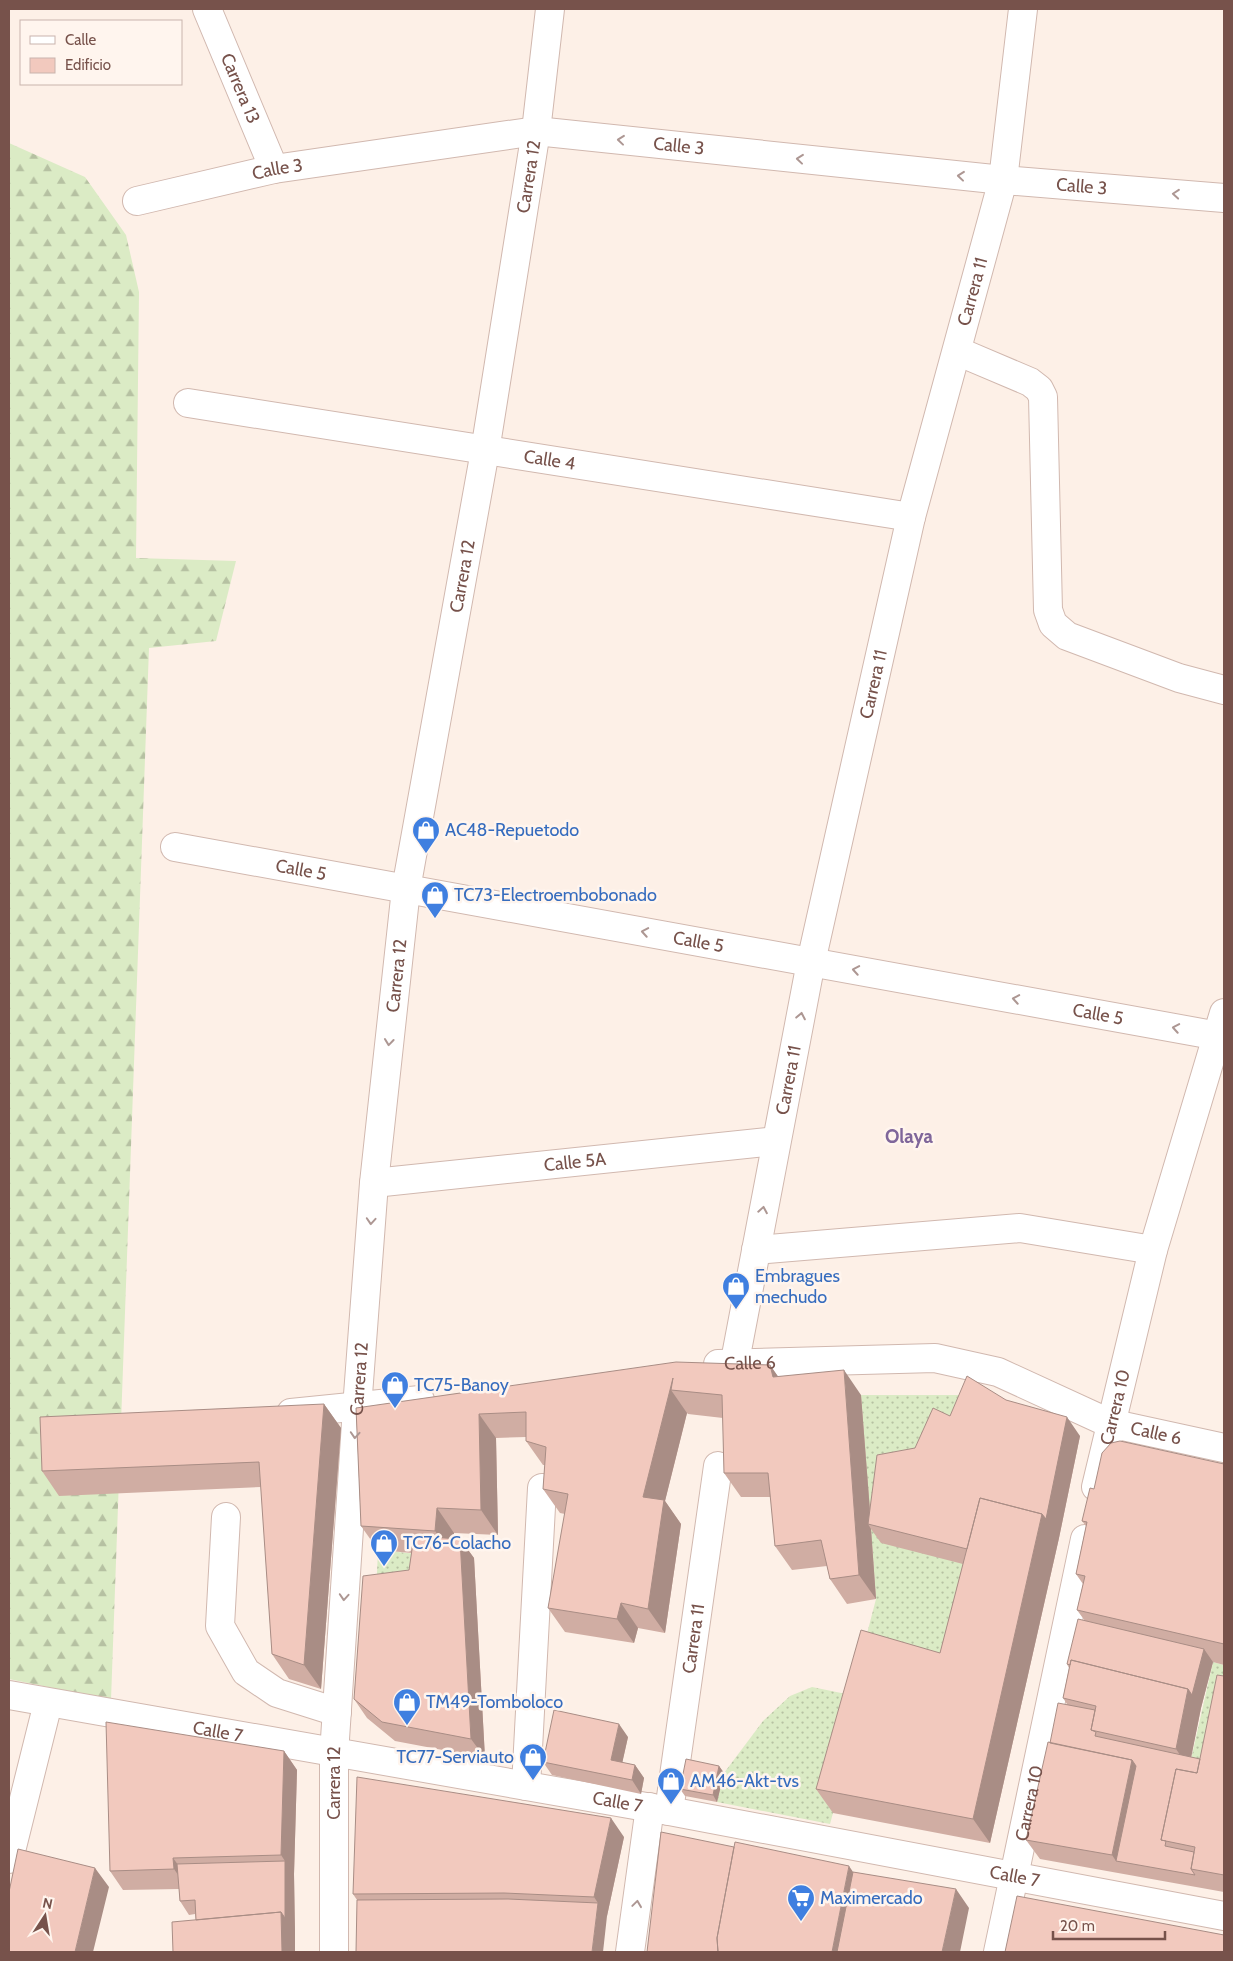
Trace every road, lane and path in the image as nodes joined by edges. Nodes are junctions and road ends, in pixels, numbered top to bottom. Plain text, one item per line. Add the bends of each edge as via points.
1 (207, 9) edge
2 (550, 9) edge
3 (1023, 9) edge
4 (536, 131) junction
5 (274, 169) junction
6 (1003, 180) junction
7 (1224, 198) edge
8 (137, 201) dead end
9 (957, 351) junction
10 (188, 403) dead end
11 (485, 451) junction
12 (911, 517) junction
13 (1224, 690) edge
14 (175, 847) dead end
15 (406, 889) junction
16 (811, 962) junction
17 (1222, 1029) edge
18 (776, 1141) junction
19 (374, 1183) junction
20 (756, 1250) junction
21 (1153, 1250) junction
22 (736, 1362) junction
23 (697, 1366) edge
24 (444, 1397) edge
25 (357, 1408) junction
26 (270, 1414) edge
27 (1109, 1423) junction
28 (1224, 1448) edge
29 (718, 1466) dead end
30 (542, 1488) edge
31 (226, 1517) dead end
32 (9, 1695) edge
33 (48, 1703) junction
34 (337, 1712) junction
35 (334, 1754) junction
36 (526, 1786) junction
37 (659, 1809) junction
38 (9, 1859) edge
39 (1014, 1876) junction
40 (1224, 1916) edge
41 (334, 1952) edge
42 (630, 1952) edge
43 (998, 1952) edge

1 - 5 street, Carrera 13
2 - 4 street, Carrera 12
3 - 6 street, Carrera 11
4 - 5 street, Calle 3
6 -> 4 street, Calle 3
4 - 11 street, Carrera 12
5 - 8 street, Calle 3
7 -> 6 street, Calle 3
6 - 9 street, Carrera 11
9 - 12 street, Carrera 11
9 - 13 street via 1030,382 1043,397 1048,610 1053,624 1067,636 1179,678
10 - 11 street, Calle 4
11 - 12 street, Calle 4
11 - 15 street, Carrera 12
12 - 16 street, Carrera 11
14 - 15 street, Calle 5
16 -> 15 street, Calle 5
15 -> 19 street, Carrera 12
17 -> 16 street, Calle 5
18 -> 16 street, Carrera 11
17 - 21 street, Carrera 10
18 - 19 street, Calle 5A
20 -> 18 street, Carrera 11
19 -> 25 street, Carrera 12
20 - 21 street via 1020,1228
20 - 22 street, Carrera 11
21 - 27 street, Carrera 10
22 - 23 street, Calle 6
22 - 27 street, Calle 6 via 935,1358 998,1372
24 - 25 street
25 - 26 street
25 -> 34 street, Carrera 12
27 - 28 street, Calle 6
27 - 39 street, Carrera 10
29 - 37 street, Carrera 11
30 - 36 street
31 - 34 street via 220,1626 246,1672 277,1693
32 - 33 street, Calle 7
33 - 35 street, Calle 7
33 - 38 street
34 - 35 street, Carrera 12
35 - 36 street, Calle 7
35 - 41 street, Carrera 12
36 - 37 street, Calle 7
37 - 39 street, Calle 7
42 -> 37 street, Carrera 11
39 - 40 street, Calle 7
39 - 43 street, Carrera 10

